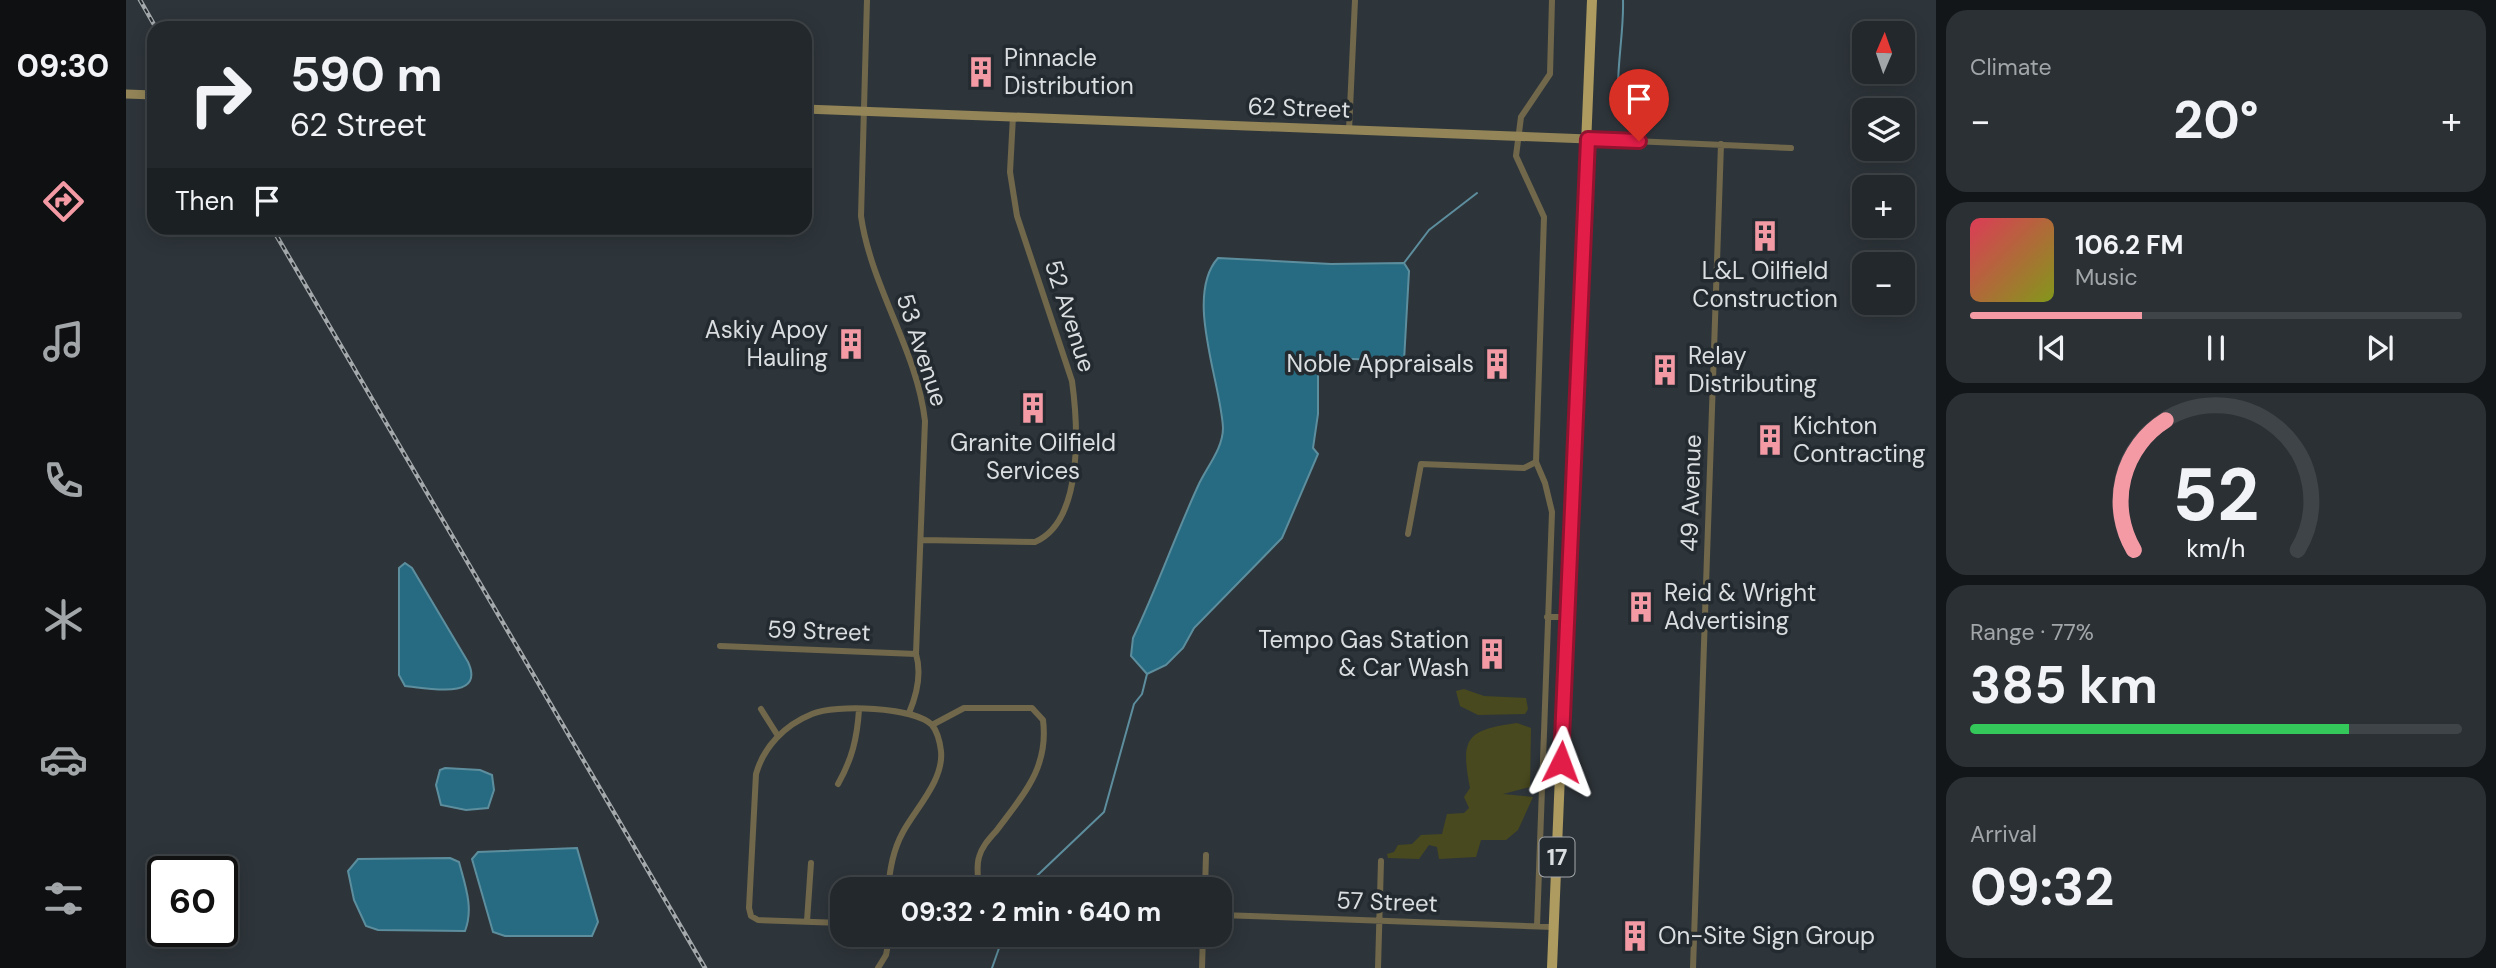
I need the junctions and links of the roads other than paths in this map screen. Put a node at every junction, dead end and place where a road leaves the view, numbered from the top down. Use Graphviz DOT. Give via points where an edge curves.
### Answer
graph roads {
  1 [pos="867,0"];
  2 [pos="1355,0"];
  3 [pos="1552,0"];
  4 [pos="1592,0"];
  5 [pos="126,94"];
  6 [pos="147,95"];
  7 [pos="812,109"];
  8 [pos="862,111"];
  9 [pos="1013,117"];
  10 [pos="1349,130"];
  11 [pos="1518,136"];
  12 [pos="1588,139"];
  13 [pos="1721,144"];
  14 [pos="1791,148"];
  15 [pos="1536,462"];
  16 [pos="1409,534"];
  17 [pos="922,540"];
  18 [pos="1547,617"];
  19 [pos="1569,617"];
  20 [pos="720,646"];
  21 [pos="916,654"];
  22 [pos="761,709"];
  23 [pos="859,710"];
  24 [pos="909,713"];
  25 [pos="932,725"];
  26 [pos="778,736"];
  27 [pos="838,784"];
  28 [pos="1206,855"];
  29 [pos="1381,861"];
  30 [pos="811,863"];
  31 [pos="889,877"];
  32 [pos="978,877"];
  33 [pos="1205,877"];
  34 [pos="1232,915"];
  35 [pos="807,921"];
  36 [pos="1379,921"];
  37 [pos="830,922"];
  38 [pos="1537,926"];
  39 [pos="1554,927"];
  40 [pos="888,947"];
  41 [pos="1203,947"];
  42 [pos="878,968"];
  43 [pos="1202,968"];
  44 [pos="1377,968"];
  45 [pos="1552,968"];
  46 [pos="1693,968"];
  1 -- 8 [label="street, 53 Avenue"];
  2 -- 10 [label="street"];
  3 -- 11 [label="street" via="1549,77 1523,111"];
  4 -- 12 [label="main road, 17"];
  5 -- 6 [label="main road"];
  7 -- 8 [label="main road, 62 Street"];
  8 -- 9 [label="main road, 62 Street"];
  8 -- 17 [label="street, 53 Avenue" via="863,227 922,402"];
  9 -- 10 [label="main road, 62 Street"];
  9 -- 17 [label="street, 52 Avenue" via="1010,172 1017,216 1069,366 1075,403 1072,492 1056,526 1035,542"];
  10 -- 11 [label="main road, 62 Street"];
  11 -- 12 [label="main road, 62 Street"];
  11 -- 15 [label="street" via="1516,156 1544,217"];
  12 -- 13 [label="street, 62 Street"];
  12 -- 19 [label="main road, 17"];
  13 -- 14 [label="street, 62 Street"];
  13 -- 46 [label="street, 49 Avenue"];
  15 -- 16 [label="street" via="1524,468 1421,464"];
  15 -- 18 [label="street" via="1552,512"];
  17 -- 21 [label="street, 53 Avenue"];
  18 -- 19 [label="street"];
  18 -- 38 [label="street"];
  19 -- 39 [label="main road, 17"];
  20 -- 21 [label="street, 59 Street"];
  21 -- 24 [label="street, 53 Avenue" via="918,684"];
  22 -- 26 [label="street"];
  23 -- 24 [label="street"];
  23 -- 26 [label="street" via="814,712"];
  23 -- 27 [label="street" via="852,758"];
  24 -- 25 [label="street"];
  25 -- 31 [label="street" via="941,754 939,769 902,833"];
  25 -- 32 [label="street" via="964,708 1032,708 1043,720 1045,747 1040,768 983,847"];
  26 -- 35 [label="street" via="765,750 755,774 749,908 758,920"];
  28 -- 33 [label="street"];
  29 -- 36 [label="street"];
  30 -- 35 [label="street"];
  34 -- 36 [label="street, 57 Street"];
  35 -- 37 [label="street"];
  36 -- 38 [label="street, 57 Street"];
  36 -- 44 [label="street"];
  38 -- 39 [label="street, 57 Street"];
  39 -- 45 [label="main road, 17"];
  40 -- 42 [label="street"];
  41 -- 43 [label="street"];
}
